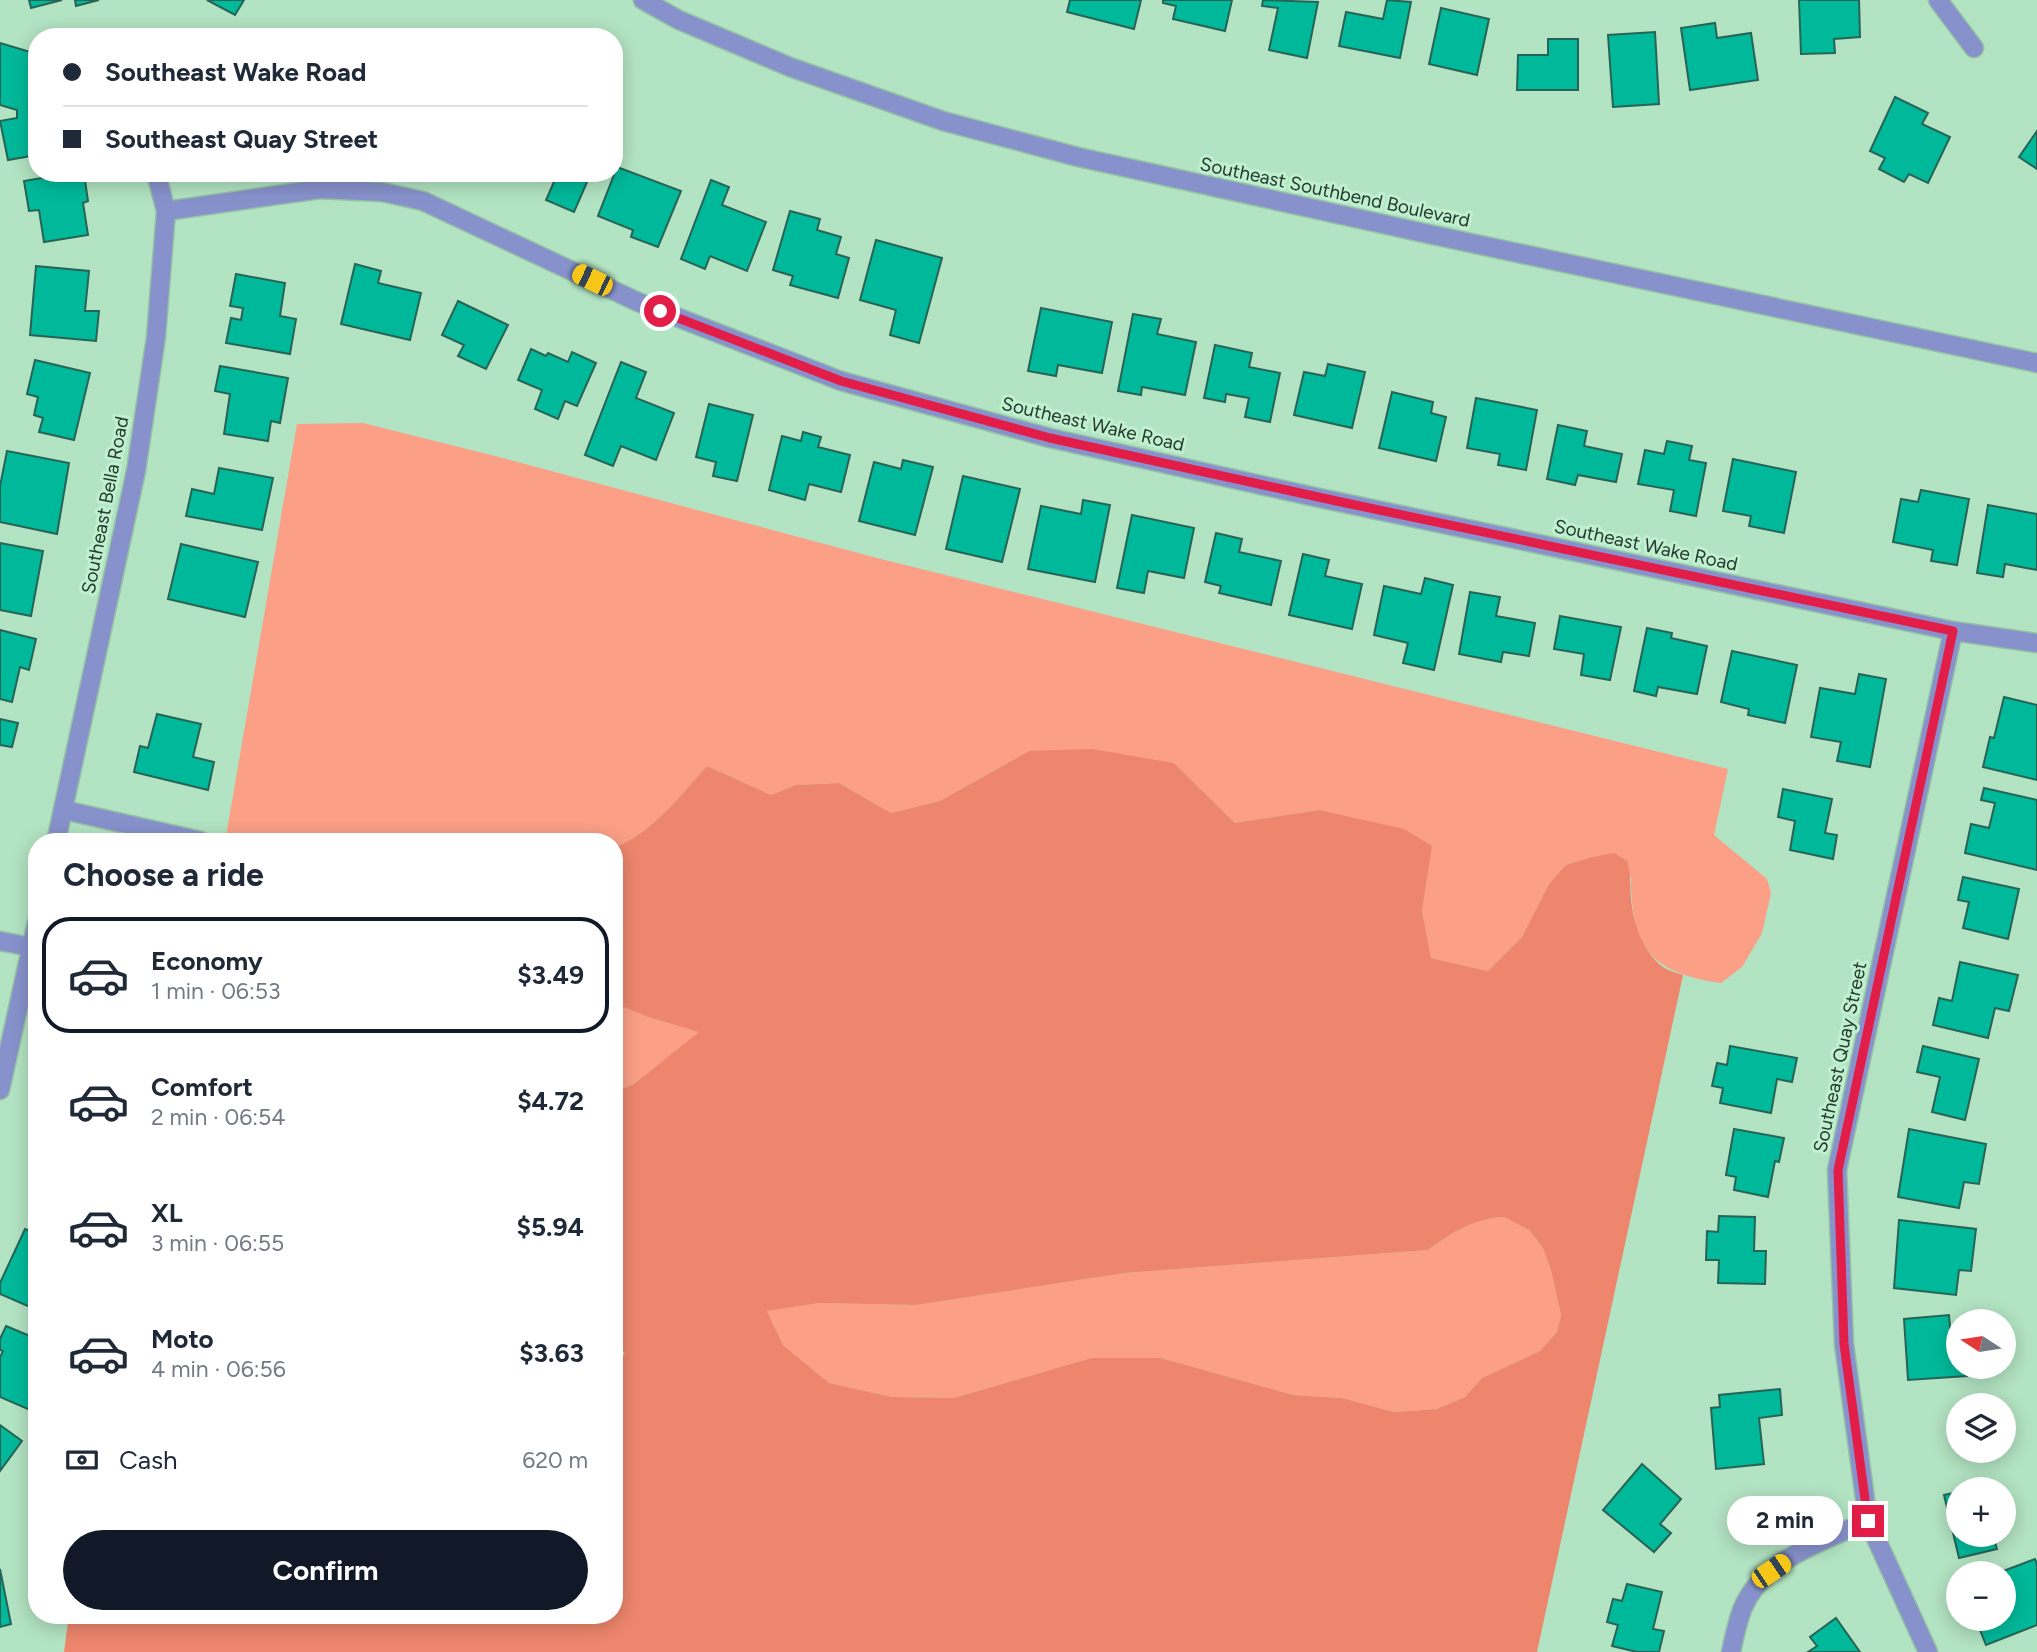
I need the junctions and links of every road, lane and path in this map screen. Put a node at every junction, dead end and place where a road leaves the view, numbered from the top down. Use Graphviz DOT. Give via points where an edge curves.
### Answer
graph roads {
  1 [pos="643,0"];
  2 [pos="1938,0"];
  3 [pos="1974,48"];
  4 [pos="158,182"];
  5 [pos="166,211"];
  6 [pos="2037,363"];
  7 [pos="1953,631"];
  8 [pos="2037,643"];
  9 [pos="64,810"];
  10 [pos="58,833"];
  11 [pos="166,833"];
  12 [pos="0,941"];
  13 [pos="28,946"];
  14 [pos="28,961"];
  15 [pos="0,1090"];
  16 [pos="1868,1521"];
  17 [pos="1731,1652"];
  18 [pos="1928,1652"];
  1 -- 6 [label="street, Southeast Southbend Boulevard" via="790,67 943,121 1079,157"];
  2 -- 3 [label="street"];
  4 -- 5 [label="street, Southeast Bella Road"];
  5 -- 7 [label="street, Southeast Wake Road" via="320,189 382,192 423,201 638,302 853,384 1050,438"];
  5 -- 9 [label="street, Southeast Bella Road" via="156,337 135,471"];
  7 -- 8 [label="street, Southeast Wake Road"];
  7 -- 16 [label="street, Southeast Quay Street" via="1838,1170 1844,1344"];
  9 -- 10 [label="street, Southeast Bella Road"];
  9 -- 11 [label="street"];
  12 -- 13 [label="street"];
  14 -- 15 [label="street"];
  16 -- 17 [label="street" via="1795,1554 1771,1571 1742,1609"];
  16 -- 18 [label="street, Southeast Quay Street"];
}
